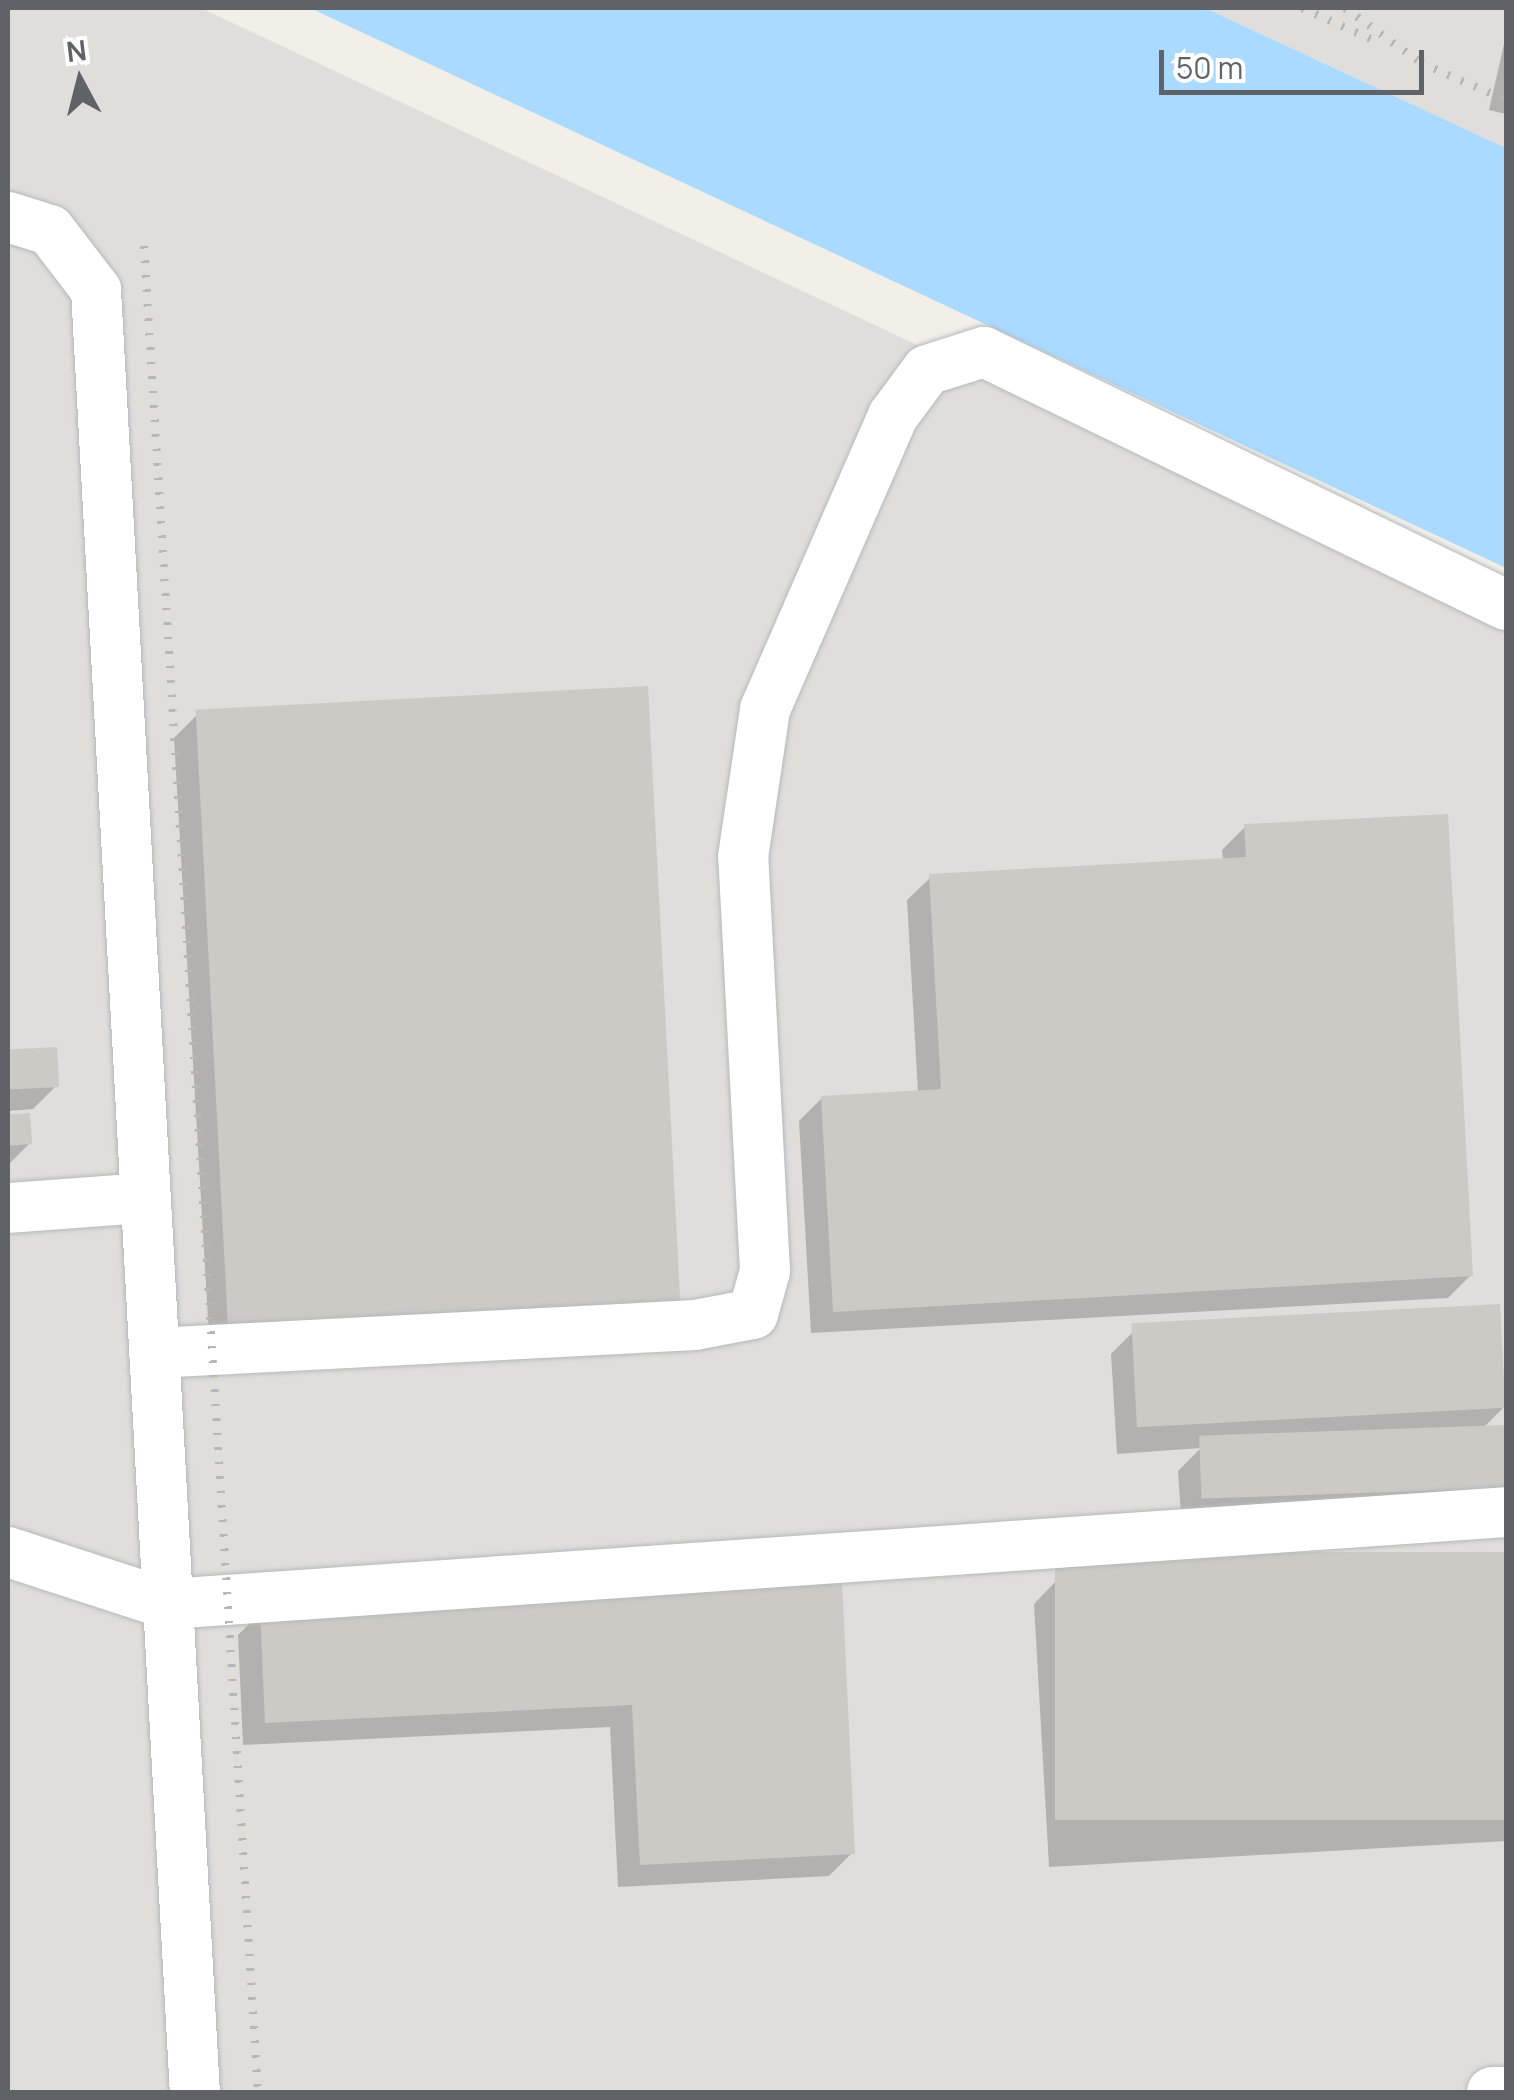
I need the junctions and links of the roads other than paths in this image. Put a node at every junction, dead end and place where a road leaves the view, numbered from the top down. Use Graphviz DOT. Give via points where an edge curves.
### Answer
graph roads {
  1 [pos="8,217"];
  2 [pos="1506,605"];
  3 [pos="146,1198"];
  4 [pos="8,1208"];
  5 [pos="154,1353"];
  6 [pos="1506,1512"];
  7 [pos="8,1552"];
  8 [pos="168,1604"];
  9 [pos="194,2092"];
  10 [pos="1492,2092"];
  11 [pos="1506,2092"];
  1 -- 3 [label="lane" via="50,230 96,290"];
  2 -- 5 [label="lane" via="984,352 928,370 894,416 766,709 743,857 765,1271 753,1314 695,1326"];
  3 -- 4 [label="lane"];
  3 -- 5 [label="lane"];
  5 -- 8 [label="lane"];
  6 -- 8 [label="lane"];
  7 -- 8 [label="lane"];
  8 -- 9 [label="lane"];
  10 -- 11 [label="lane"];
}
